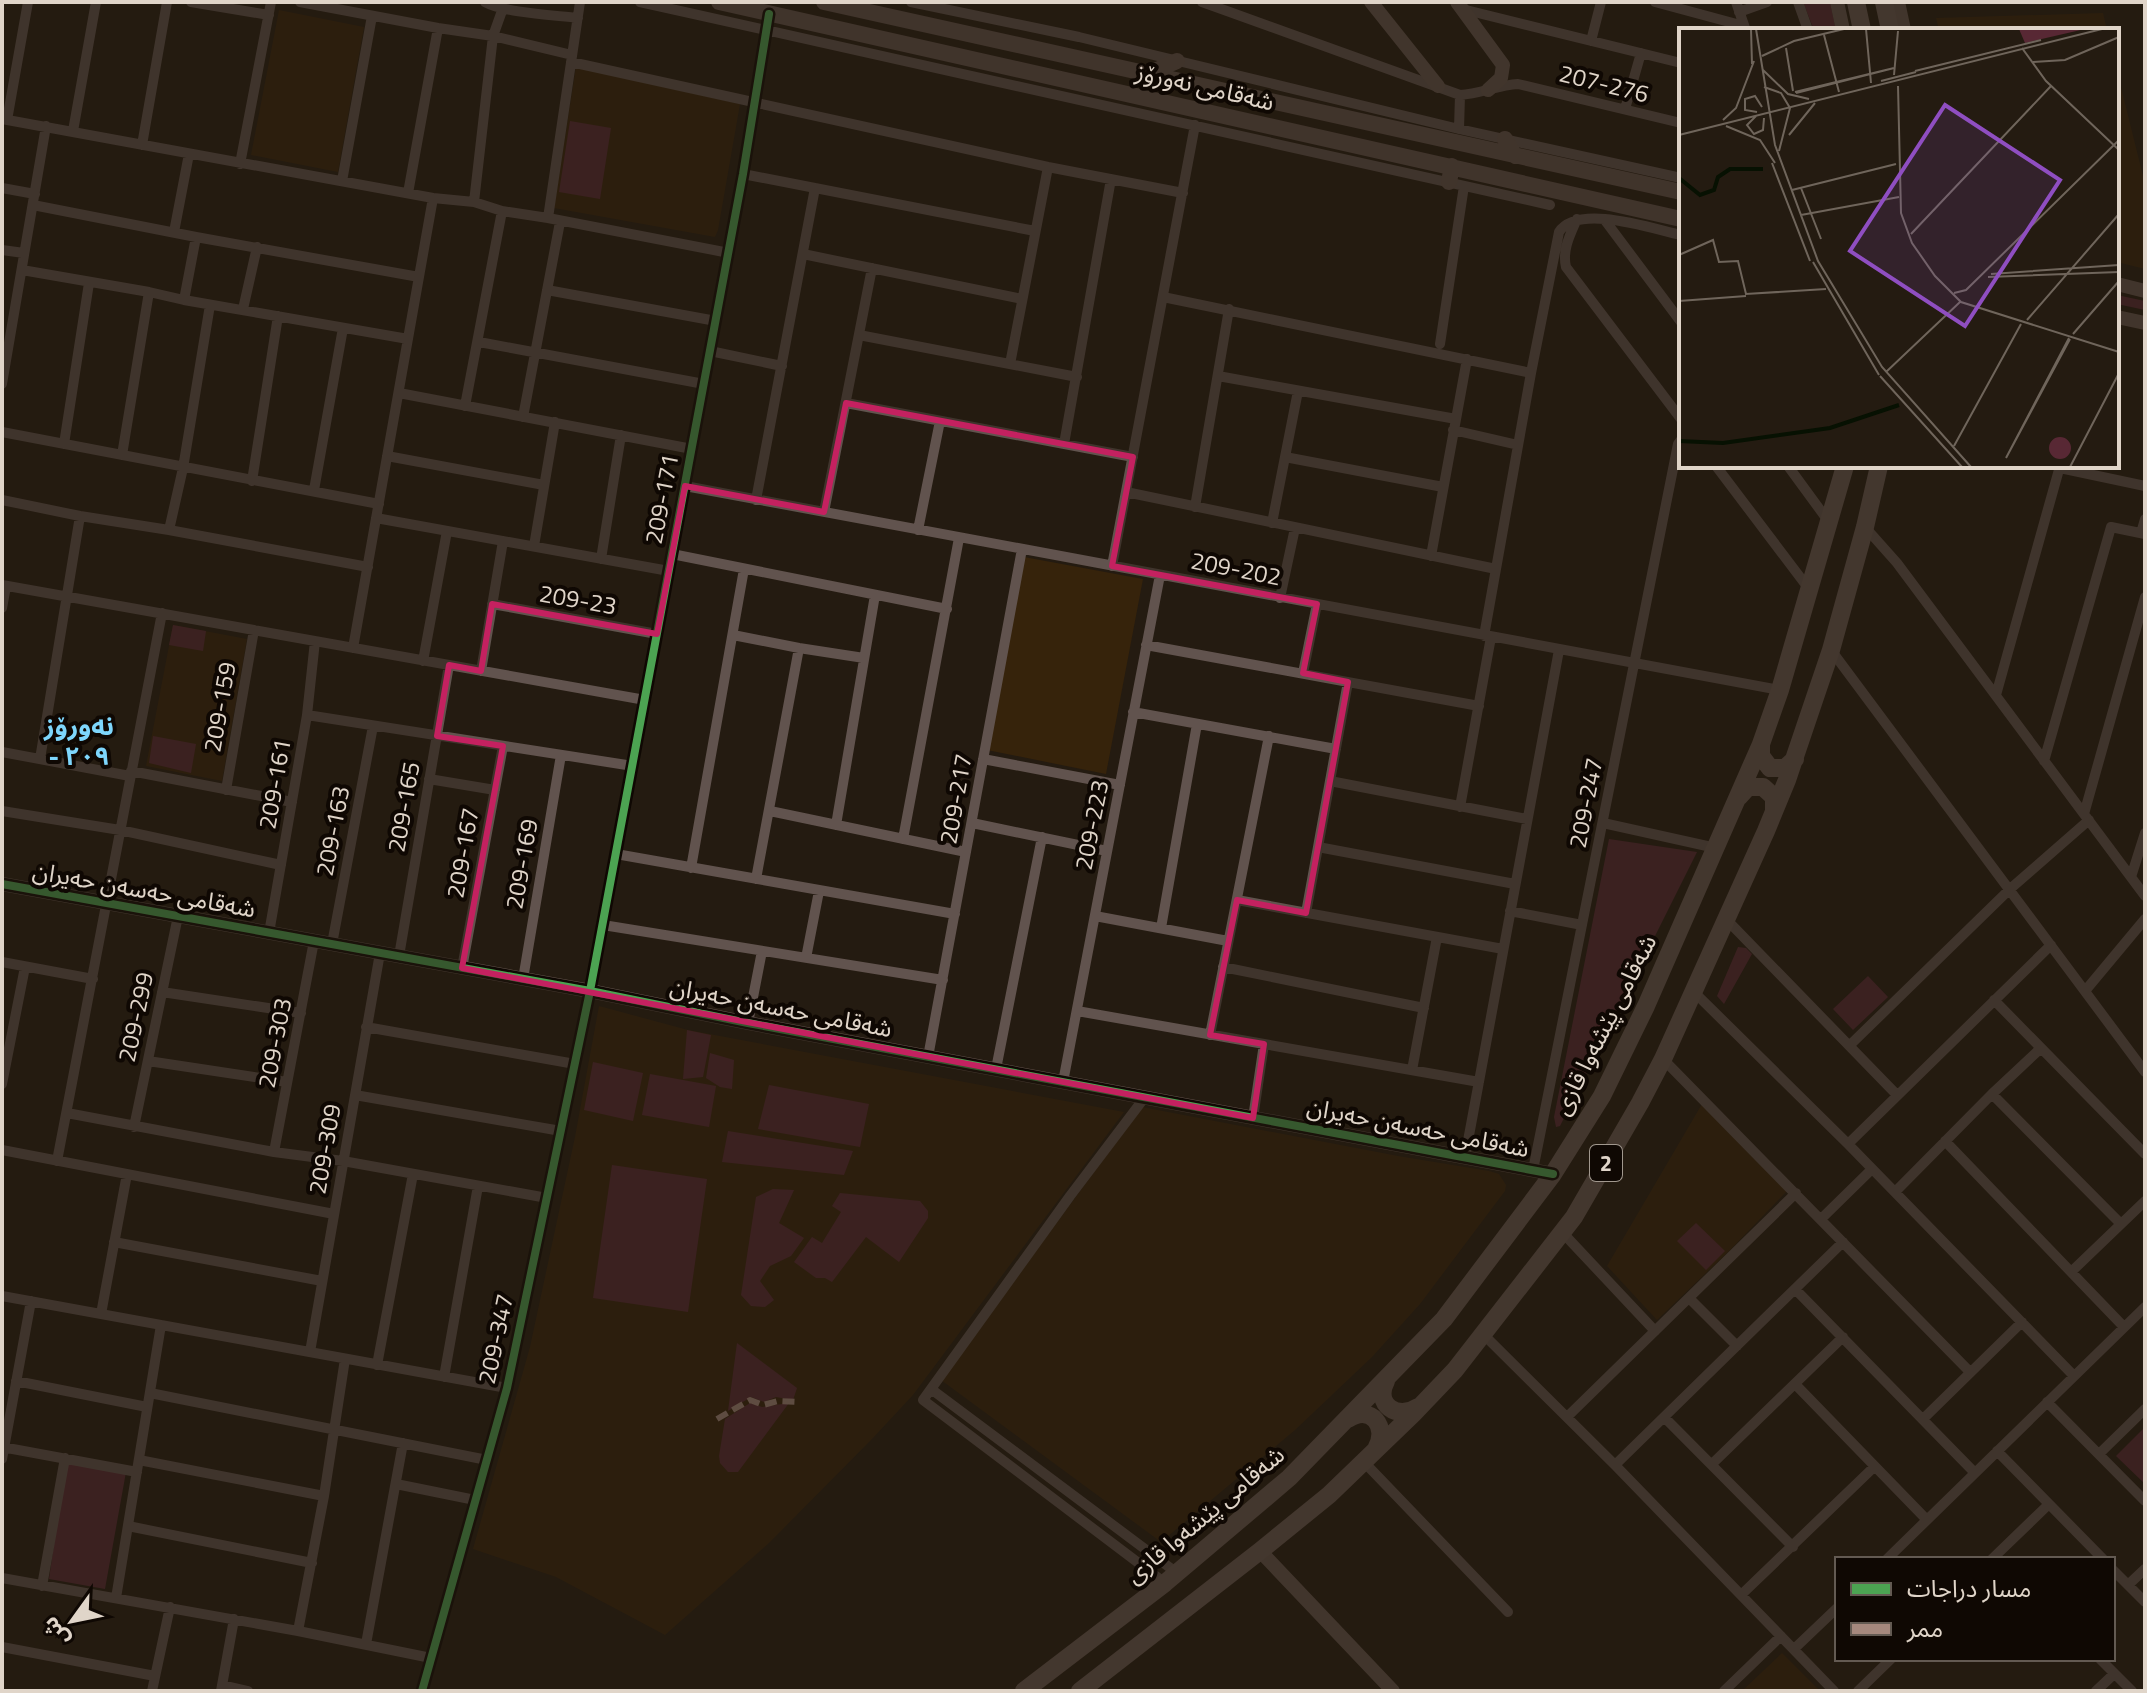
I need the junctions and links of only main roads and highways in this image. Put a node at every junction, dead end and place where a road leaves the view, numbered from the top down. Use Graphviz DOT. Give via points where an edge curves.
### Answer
graph roads {
  1 [pos="719,2"];
  2 [pos="824,2"];
  3 [pos="1856,2"];
  4 [pos="1884,2"];
  5 [pos="939,28"];
  6 [pos="1862,28"];
  7 [pos="1890,28"];
  8 [pos="957,33"];
  9 [pos="932,50"];
  10 [pos="954,55"];
  11 [pos="1177,61"];
  12 [pos="1148,74"];
  13 [pos="1505,139"];
  14 [pos="1515,156"];
  15 [pos="1679,192"];
  16 [pos="1679,219"];
  17 [pos="1844,468"];
  18 [pos="1879,468"];
  19 [pos="1761,744"];
  20 [pos="1796,758"];
  21 [pos="1737,799"];
  22 [pos="1773,813"];
  23 [pos="1386,1381"];
  24 [pos="1423,1404"];
  25 [pos="1347,1420"];
  26 [pos="1369,1456"];
  27 [pos="1024,1691"];
  28 [pos="1080,1691"];
  1 -- 9 [label="main road, شەقامی نەورۆز" via="768,22"];
  2 -- 5 [label="main road, شەقامی نەورۆز"];
  3 -- 6 [label="highway"];
  4 -- 7 [label="highway"];
  5 -- 8 [label="main road, شەقامی نەورۆز"];
  5 -- 9 [label="main road" via="943,39"];
  8 -- 10 [label="main road" via="949,43"];
  8 -- 12 [label="main road, شەقامی نەورۆز"];
  9 -- 10 [label="main road, شەقامی نەورۆز"];
  10 -- 16 [label="main road, شەقامی نەورۆز" via="1156,108 1613,214"];
  11 -- 12 [label="main road"];
  12 -- 14 [label="main road, شەقامی نەورۆز"];
  13 -- 14 [label="main road"];
  14 -- 15 [label="main road, شەقامی نەورۆز"];
  17 -- 19 [label="highway, شەقامی پێشەوا قازی / 2"];
  18 -- 20 [label="highway, 2" via="1831,650"];
  19 -- 20 [label="highway" via="1762,759 1770,768 1785,768"];
  19 -- 21 [label="highway, شەقامی پێشەوا قازی / 2"];
  20 -- 22 [label="highway, 2"];
  21 -- 22 [label="highway" via="1748,787 1763,787 1774,797"];
  21 -- 23 [label="highway, شەقامی پێشەوا قازی / 2" via="1602,1096 1553,1174 1444,1319"];
  22 -- 24 [label="highway, 2" via="1663,1059 1589,1192 1484,1335"];
  23 -- 24 [label="highway" via="1382,1394 1393,1410 1408,1413"];
  23 -- 25 [label="highway, شەقامی پێشەوا قازی / 2"];
  24 -- 26 [label="highway, 2"];
  25 -- 26 [label="highway" via="1360,1413 1377,1422 1381,1440"];
  25 -- 27 [label="highway, شەقامی پێشەوا قازی / 2" via="1289,1478 1171,1578"];
  26 -- 28 [label="highway, 2" via="1329,1495"];
}
